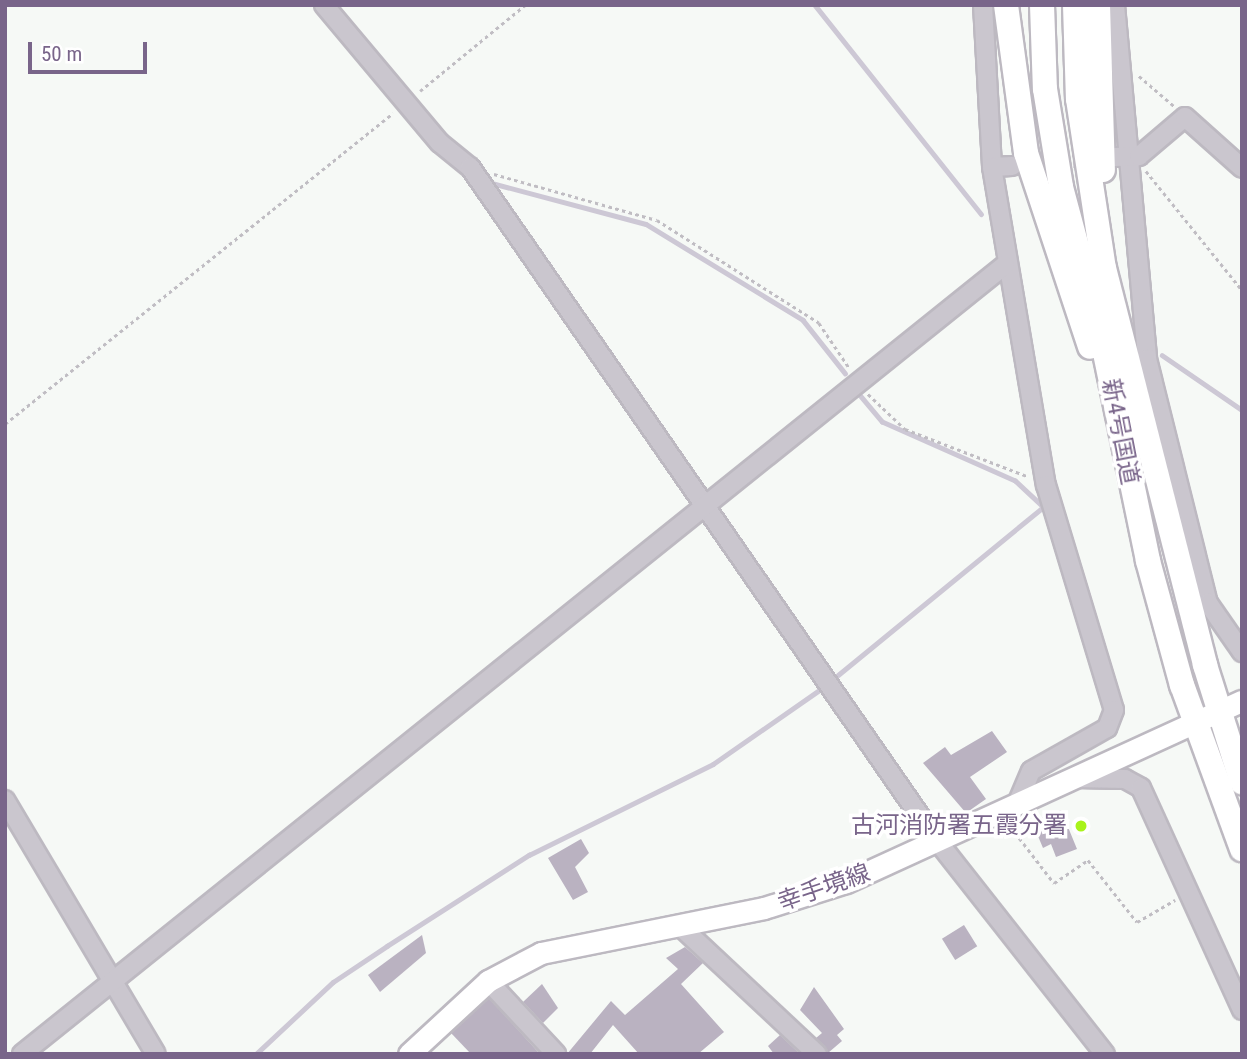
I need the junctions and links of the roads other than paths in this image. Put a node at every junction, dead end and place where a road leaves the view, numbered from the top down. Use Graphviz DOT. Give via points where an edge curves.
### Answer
graph roads {
  1 [pos="324,5"];
  2 [pos="983,5"];
  3 [pos="1006,5"];
  4 [pos="1042,5"];
  5 [pos="1075,5"];
  6 [pos="1098,5"];
  7 [pos="1115,5"];
  8 [pos="1119,157"];
  9 [pos="1012,166"];
  10 [pos="992,167"];
  11 [pos="1242,168"];
  12 [pos="1005,265"];
  13 [pos="1126,351"];
  14 [pos="1119,423"];
  15 [pos="703,506"];
  16 [pos="1242,652"];
  17 [pos="1242,701"];
  18 [pos="1218,710"];
  19 [pos="1195,720"];
  20 [pos="1068,778"];
  21 [pos="1242,782"];
  22 [pos="5,800"];
  23 [pos="1008,809"];
  24 [pos="938,842"];
  25 [pos="1242,849"];
  26 [pos="679,925"];
  27 [pos="113,981"];
  28 [pos="488,981"];
  29 [pos="1242,1010"];
  30 [pos="22,1054"];
  31 [pos="156,1054"];
  32 [pos="409,1054"];
  33 [pos="556,1054"];
  34 [pos="817,1054"];
  35 [pos="1105,1054"];
  1 -- 15 [label="street" via="405,104 470,167"];
  2 -- 10 [label="street"];
  3 -- 14 [label="highway" via="1026,153 1058,263"];
  4 -- 14 [label="highway, 新4号国道" via="1045,89 1061,187"];
  5 -- 13 [label="highway, 新4号国道" via="1093,208"];
  6 -- 13 [label="highway" via="1100,138"];
  7 -- 8 [label="street"];
  8 -- 11 [label="street" via="1139,156 1185,117"];
  8 -- 16 [label="street" via="1147,359 1208,603"];
  9 -- 10 [label="street"];
  10 -- 12 [label="street"];
  12 -- 15 [label="street"];
  12 -- 23 [label="street" via="1046,485 1114,710 1107,728 1031,771"];
  13 -- 18 [label="highway, 新4号国道"];
  14 -- 19 [label="highway, 新4号国道" via="1151,573"];
  15 -- 24 [label="street"];
  15 -- 27 [label="street"];
  17 -- 18 [label="main road, 幸手境線"];
  18 -- 19 [label="main road, 幸手境線"];
  18 -- 21 [label="highway, 新4号国道"];
  19 -- 20 [label="main road, 幸手境線"];
  19 -- 25 [label="highway, 新4号国道"];
  20 -- 23 [label="main road, 幸手境線"];
  20 -- 29 [label="street" via="1125,779 1140,788"];
  22 -- 27 [label="street"];
  23 -- 24 [label="main road, 幸手境線"];
  24 -- 26 [label="main road, 幸手境線" via="800,898"];
  24 -- 35 [label="street"];
  26 -- 28 [label="main road, 幸手境線" via="541,953"];
  26 -- 34 [label="street"];
  27 -- 30 [label="street"];
  27 -- 31 [label="street"];
  28 -- 32 [label="main road, 幸手境線"];
  28 -- 33 [label="street"];
}
